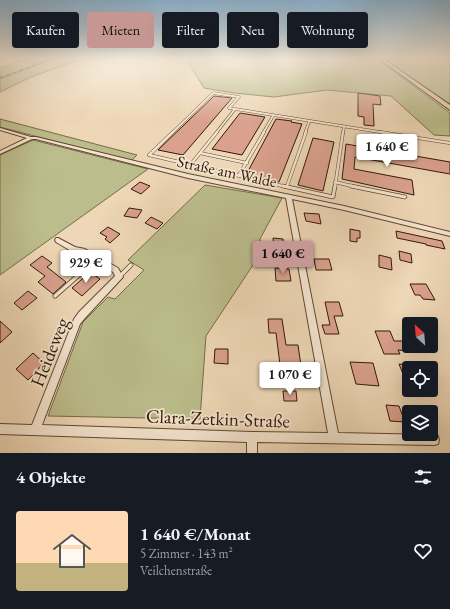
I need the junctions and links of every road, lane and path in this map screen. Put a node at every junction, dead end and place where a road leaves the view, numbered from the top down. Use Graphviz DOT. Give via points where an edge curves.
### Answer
graph roads {
  1 [pos="410,79"];
  2 [pos="450,108"];
  3 [pos="235,109"];
  4 [pos="273,116"];
  5 [pos="310,122"];
  6 [pos="344,127"];
  7 [pos="0,129"];
  8 [pos="31,138"];
  9 [pos="450,143"];
  10 [pos="0,153"];
  11 [pos="200,154"];
  12 [pos="246,163"];
  13 [pos="191,164"];
  14 [pos="239,175"];
  15 [pos="335,182"];
  16 [pos="287,186"];
  17 [pos="289,197"];
  18 [pos="405,197"];
  19 [pos="450,234"];
  20 [pos="58,240"];
  21 [pos="96,259"];
  22 [pos="131,265"];
  23 [pos="119,277"];
  24 [pos="55,296"];
  25 [pos="0,429"];
  26 [pos="35,430"];
  27 [pos="252,437"];
  28 [pos="334,439"];
  29 [pos="402,440"];
  30 [pos="252,453"];
  1 -- 2 [label="main road"];
  3 -- 4 [label="lane"];
  3 -- 11 [label="lane"];
  3 -- 13 [label="lane" via="229,108 239,97 213,93 150,155"];
  4 -- 5 [label="lane"];
  4 -- 12 [label="lane"];
  5 -- 6 [label="lane"];
  5 -- 16 [label="lane"];
  6 -- 9 [label="lane"];
  6 -- 15 [label="lane"];
  7 -- 8 [label="street, Straße am Walde"];
  8 -- 10 [label="street"];
  8 -- 17 [label="street, Straße am Walde" via="182,175"];
  11 -- 12 [label="lane"];
  11 -- 13 [label="lane"];
  12 -- 14 [label="lane"];
  13 -- 14 [label="lane"];
  14 -- 16 [label="lane"];
  15 -- 16 [label="lane" via="333,196"];
  15 -- 18 [label="lane"];
  17 -- 19 [label="street, Straße am Walde"];
  17 -- 28 [label="street"];
  20 -- 21 [label="street"];
  21 -- 23 [label="street" via="116,270"];
  21 -- 24 [label="lane"];
  22 -- 23 [label="lane"];
  23 -- 26 [label="street, Heideweg" via="77,322"];
  25 -- 26 [label="street, Clara-Zetkin-Straße"];
  26 -- 27 [label="street, Clara-Zetkin-Straße"];
  27 -- 28 [label="street, Clara-Zetkin-Straße"];
  27 -- 30 [label="street"];
  28 -- 29 [label="street, Clara-Zetkin-Straße"];
}
